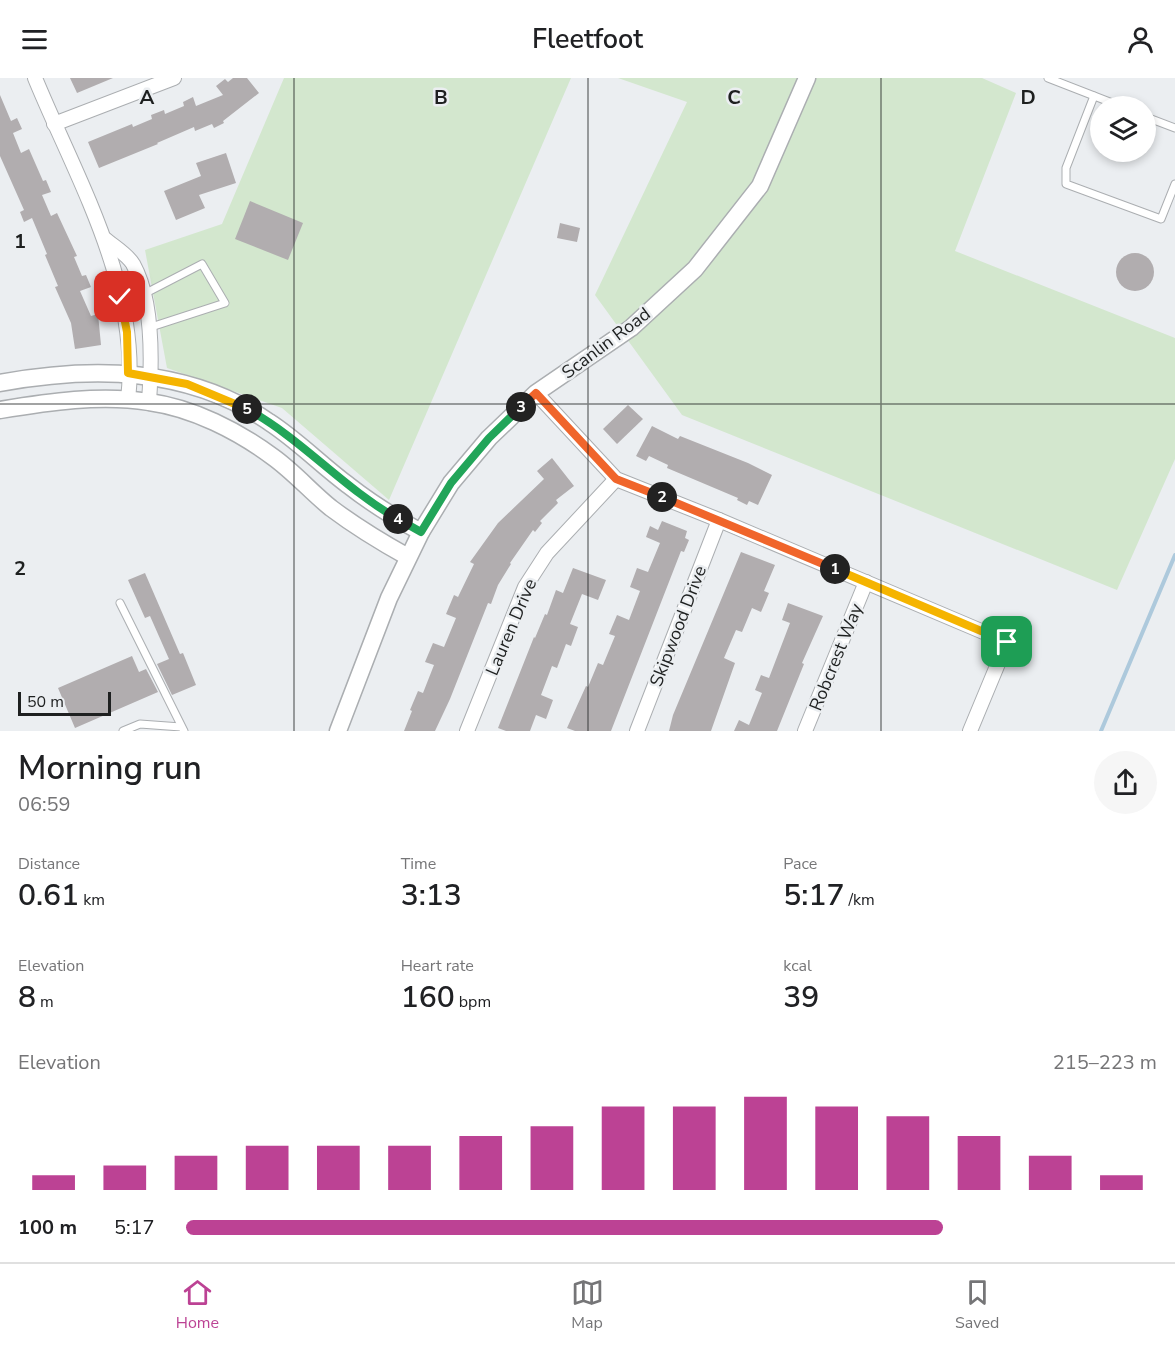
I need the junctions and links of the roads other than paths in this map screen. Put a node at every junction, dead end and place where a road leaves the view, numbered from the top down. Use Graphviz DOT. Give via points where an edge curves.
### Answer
graph roads {
  1 [pos="35,78"];
  2 [pos="174,78"];
  3 [pos="807,78"];
  4 [pos="1048,78"];
  5 [pos="1094,96"];
  6 [pos="1090,106"];
  7 [pos="1156,121"];
  8 [pos="54,124"];
  9 [pos="1175,128"];
  10 [pos="1175,184"];
  11 [pos="105,238"];
  12 [pos="144,294"];
  13 [pos="148,328"];
  14 [pos="128,373"];
  15 [pos="151,377"];
  16 [pos="0,383"];
  17 [pos="536,393"];
  18 [pos="128,400"];
  19 [pos="149,402"];
  20 [pos="0,410"];
  21 [pos="616,479"];
  22 [pos="719,520"];
  23 [pos="421,532"];
  24 [pos="408,557"];
  25 [pos="866,582"];
  26 [pos="120,603"];
  27 [pos="182,729"];
  28 [pos="123,731"];
  29 [pos="338,731"];
  30 [pos="467,731"];
  31 [pos="637,731"];
  32 [pos="805,731"];
  33 [pos="970,731"];
  1 -- 8 [label="street"];
  2 -- 8 [label="street"];
  3 -- 17 [label="street, Scanlin Road" via="760,186 695,269 631,328"];
  4 -- 5 [label="lane"];
  6 -- 10 [label="lane" via="1066,168 1066,184 1161,219"];
  7 -- 9 [label="lane"];
  8 -- 11 [label="street"];
  11 -- 12 [label="street" via="132,262"];
  11 -- 14 [label="street" via="127,332"];
  12 -- 13 [label="street"];
  12 -- 13 [label="lane" via="202,264 225,303"];
  13 -- 15 [label="street"];
  14 -- 15 [label="street"];
  14 -- 16 [label="street" via="62,375"];
  14 -- 18 [label="street"];
  15 -- 19 [label="street"];
  15 -- 23 [label="street" via="187,384 235,402 268,421 382,511"];
  17 -- 21 [label="street"];
  17 -- 23 [label="street, Scanlin Road" via="489,438 451,483"];
  18 -- 19 [label="street"];
  18 -- 20 [label="street"];
  19 -- 24 [label="street" via="180,409 250,441 362,530"];
  21 -- 22 [label="street"];
  21 -- 30 [label="street, Lauren Drive" via="547,553 525,587"];
  22 -- 25 [label="street"];
  22 -- 31 [label="street, Skipwood Drive"];
  23 -- 24 [label="street, Scanlin Road"];
  24 -- 29 [label="street, Scanlin Road"];
  25 -- 32 [label="street, Robcrest Way"];
  25 -- 33 [label="street" via="1007,642"];
  26 -- 27 [label="lane"];
  27 -- 28 [label="lane" via="140,724"];
}
